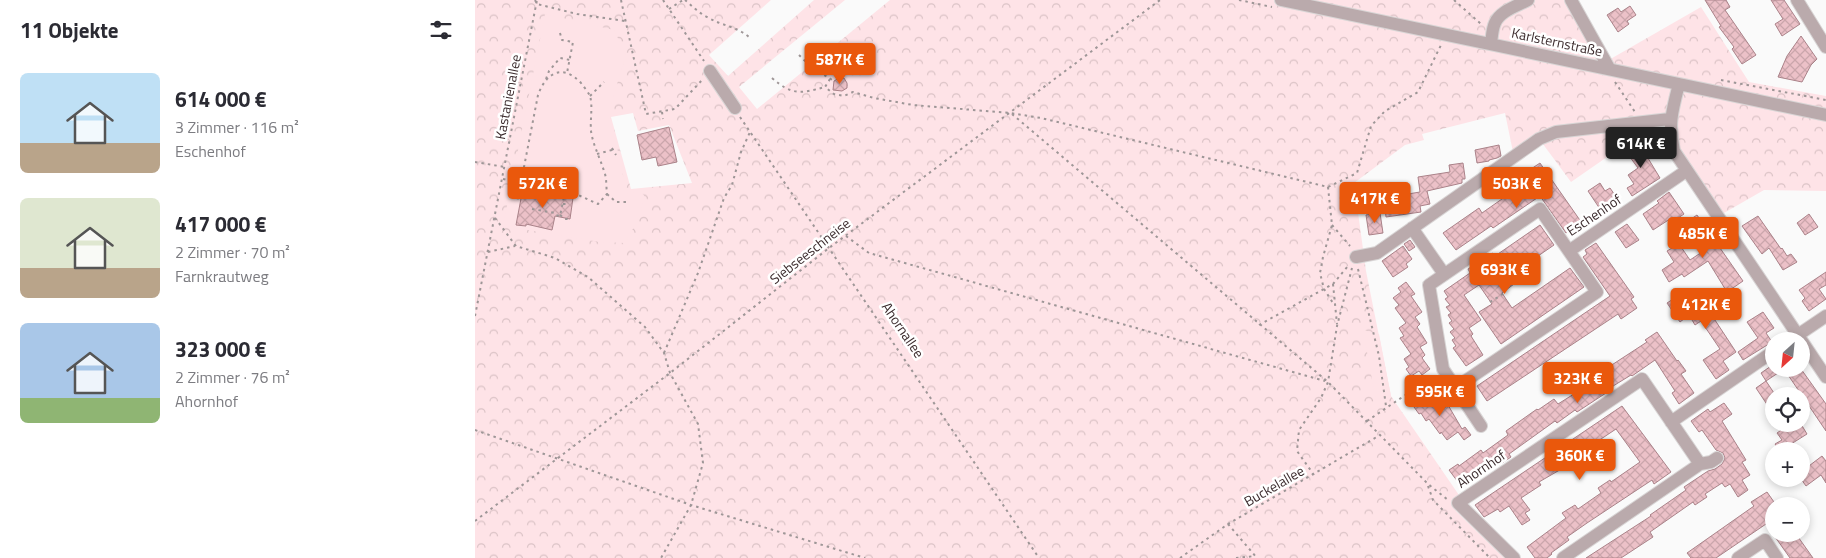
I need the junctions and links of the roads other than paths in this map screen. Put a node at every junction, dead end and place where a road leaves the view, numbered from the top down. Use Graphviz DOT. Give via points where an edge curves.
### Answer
graph roads {
  1 [pos="1281,0"];
  2 [pos="1528,0"];
  3 [pos="1571,0"];
  4 [pos="1797,0"];
  5 [pos="1492,39"];
  6 [pos="1826,47"];
  7 [pos="1609,68"];
  8 [pos="707,75"];
  9 [pos="1679,84"];
  10 [pos="738,114"];
  11 [pos="1826,115"];
  12 [pos="1671,118"];
  13 [pos="1685,170"];
  14 [pos="1412,228"];
  15 [pos="1569,251"];
  16 [pos="1356,257"];
  17 [pos="1444,274"];
  18 [pos="1826,316"];
  19 [pos="1789,332"];
  20 [pos="1802,332"];
  21 [pos="1765,357"];
  22 [pos="1810,358"];
  23 [pos="1826,377"];
  24 [pos="1455,388"];
  25 [pos="1671,422"];
  26 [pos="1481,426"];
  27 [pos="1717,458"];
  28 [pos="1700,464"];
  29 [pos="1514,558"];
  30 [pos="1563,558"];
  31 [pos="1737,558"];
  32 [pos="1777,558"];
  1 -- 5 [label="street, Karlsternstraße"];
  2 -- 5 [label="street" via="1500,16 1494,25"];
  3 -- 7 [label="street"];
  4 -- 6 [label="street"];
  5 -- 7 [label="street, Karlsternstraße"];
  7 -- 9 [label="street, Karlsternstraße"];
  8 -- 10 [label="street"];
  9 -- 11 [label="street, Karlsternstraße"];
  9 -- 12 [label="street"];
  12 -- 13 [label="street" via="1674,152"];
  12 -- 14 [label="street" via="1556,132 1539,139"];
  13 -- 15 [label="street, Eschenhof"];
  13 -- 19 [label="street"];
  14 -- 16 [label="street" via="1377,253"];
  14 -- 17 [label="street"];
  15 -- 17 [label="street, Eschenhof" via="1540,209"];
  15 -- 24 [label="street, Eschenhof" via="1597,292"];
  17 -- 24 [label="street, Eschenhof" via="1429,285 1443,369"];
  18 -- 20 [label="street"];
  21 -- 25 [label="street"];
  22 -- 23 [label="street"];
  24 -- 26 [label="street, Eschenhof"];
  25 -- 28 [label="street, Ahornhof"];
  25 -- 29 [label="street, Ahornhof" via="1642,379 1458,503"];
  27 -- 28 [label="street"];
  28 -- 30 [label="street"];
  31 -- 32 [label="street" via="1765,540"];
}
